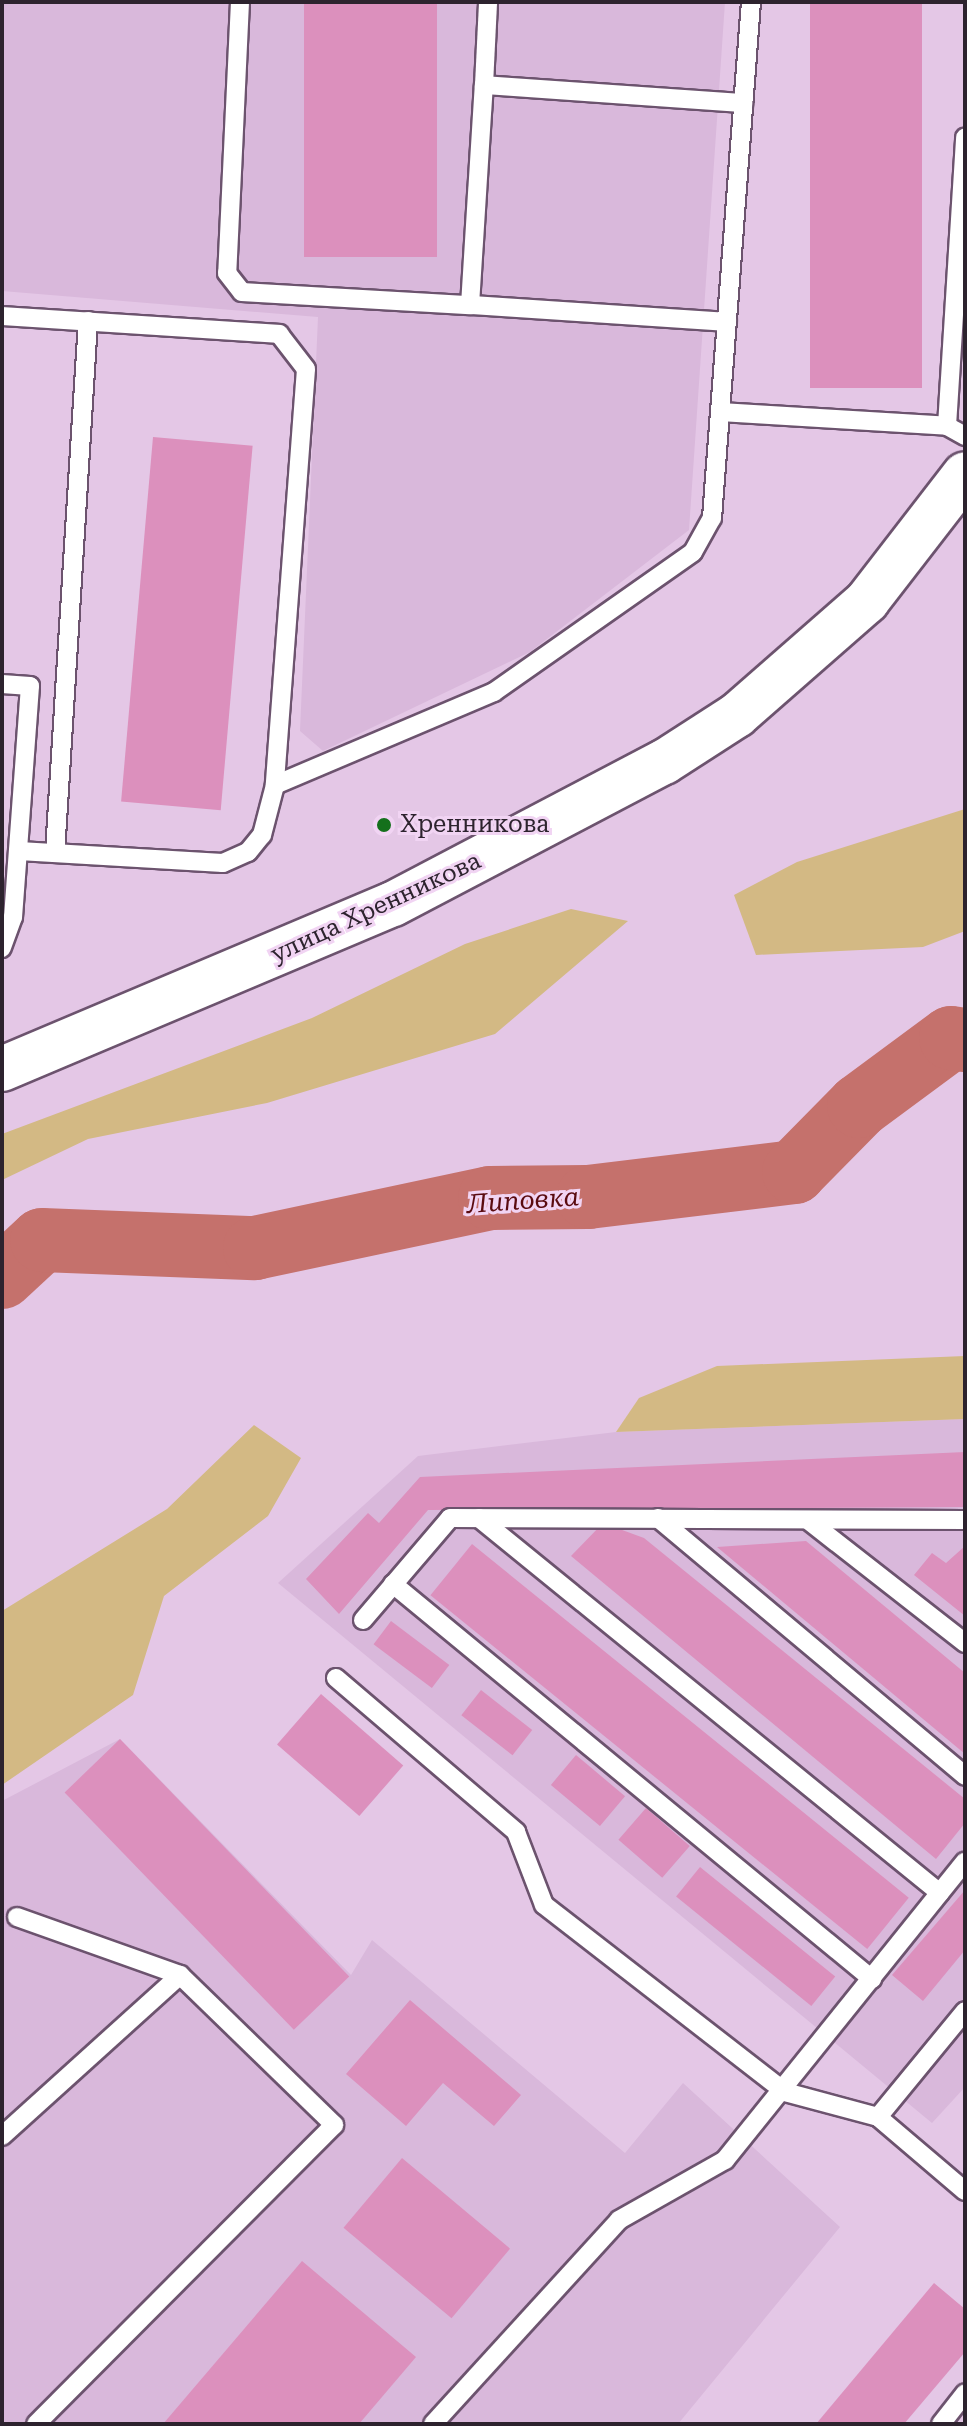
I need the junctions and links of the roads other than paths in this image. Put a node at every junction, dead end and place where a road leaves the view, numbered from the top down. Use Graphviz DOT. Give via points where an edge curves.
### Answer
graph roads {
  1 [pos="240,2"];
  2 [pos="488,2"];
  3 [pos="751,2"];
  4 [pos="484,85"];
  5 [pos="743,103"];
  6 [pos="965,138"];
  7 [pos="470,305"];
  8 [pos="2,316"];
  9 [pos="88,321"];
  10 [pos="727,322"];
  11 [pos="721,412"];
  12 [pos="947,426"];
  13 [pos="965,436"];
  14 [pos="965,474"];
  15 [pos="2,684"];
  16 [pos="275,785"];
  17 [pos="19,851"];
  18 [pos="55,853"];
  19 [pos="2,948"];
  20 [pos="2,1069"];
  21 [pos="479,1518"];
  22 [pos="658,1518"];
  23 [pos="965,1520"];
  24 [pos="809,1521"];
  25 [pos="393,1584"];
  26 [pos="363,1620"];
  27 [pos="965,1643"];
  28 [pos="336,1678"];
  29 [pos="965,1776"];
  30 [pos="965,1861"];
  31 [pos="940,1893"];
  32 [pos="17,1917"];
  33 [pos="180,1975"];
  34 [pos="872,1979"];
  35 [pos="965,2011"];
  36 [pos="785,2092"];
  37 [pos="878,2117"];
  38 [pos="2,2136"];
  39 [pos="965,2191"];
  40 [pos="965,2393"];
  41 [pos="36,2424"];
  42 [pos="433,2424"];
  43 [pos="941,2424"];
  1 -- 7 [label="lane" via="227,273 242,292"];
  2 -- 4 [label="lane"];
  3 -- 5 [label="lane"];
  4 -- 5 [label="lane"];
  4 -- 7 [label="lane"];
  5 -- 10 [label="lane"];
  6 -- 12 [label="lane"];
  7 -- 10 [label="lane"];
  8 -- 9 [label="lane"];
  9 -- 16 [label="lane" via="279,334 306,369"];
  9 -- 18 [label="lane"];
  10 -- 11 [label="lane"];
  11 -- 12 [label="lane"];
  11 -- 16 [label="lane" via="712,518 693,552 494,692"];
  12 -- 13 [label="lane"];
  14 -- 20 [label="street, улица Хренникова" via="867,601 737,715 664,762 393,904"];
  15 -- 17 [label="lane" via="30,686"];
  16 -- 18 [label="lane" via="262,835 248,852 223,863"];
  17 -- 18 [label="lane"];
  17 -- 19 [label="lane"];
  21 -- 22 [label="lane"];
  21 -- 25 [label="lane" via="450,1518"];
  21 -- 31 [label="lane"];
  22 -- 24 [label="lane"];
  22 -- 29 [label="lane"];
  23 -- 24 [label="lane"];
  24 -- 27 [label="lane"];
  25 -- 26 [label="lane"];
  25 -- 34 [label="lane"];
  28 -- 36 [label="lane" via="516,1832 544,1905"];
  30 -- 31 [label="lane"];
  31 -- 34 [label="lane"];
  32 -- 33 [label="lane"];
  33 -- 38 [label="lane"];
  33 -- 41 [label="lane" via="334,2125"];
  34 -- 36 [label="lane"];
  35 -- 37 [label="lane"];
  36 -- 37 [label="lane"];
  36 -- 42 [label="lane" via="725,2160 619,2220"];
  37 -- 39 [label="lane"];
  40 -- 43 [label="lane"];
}
